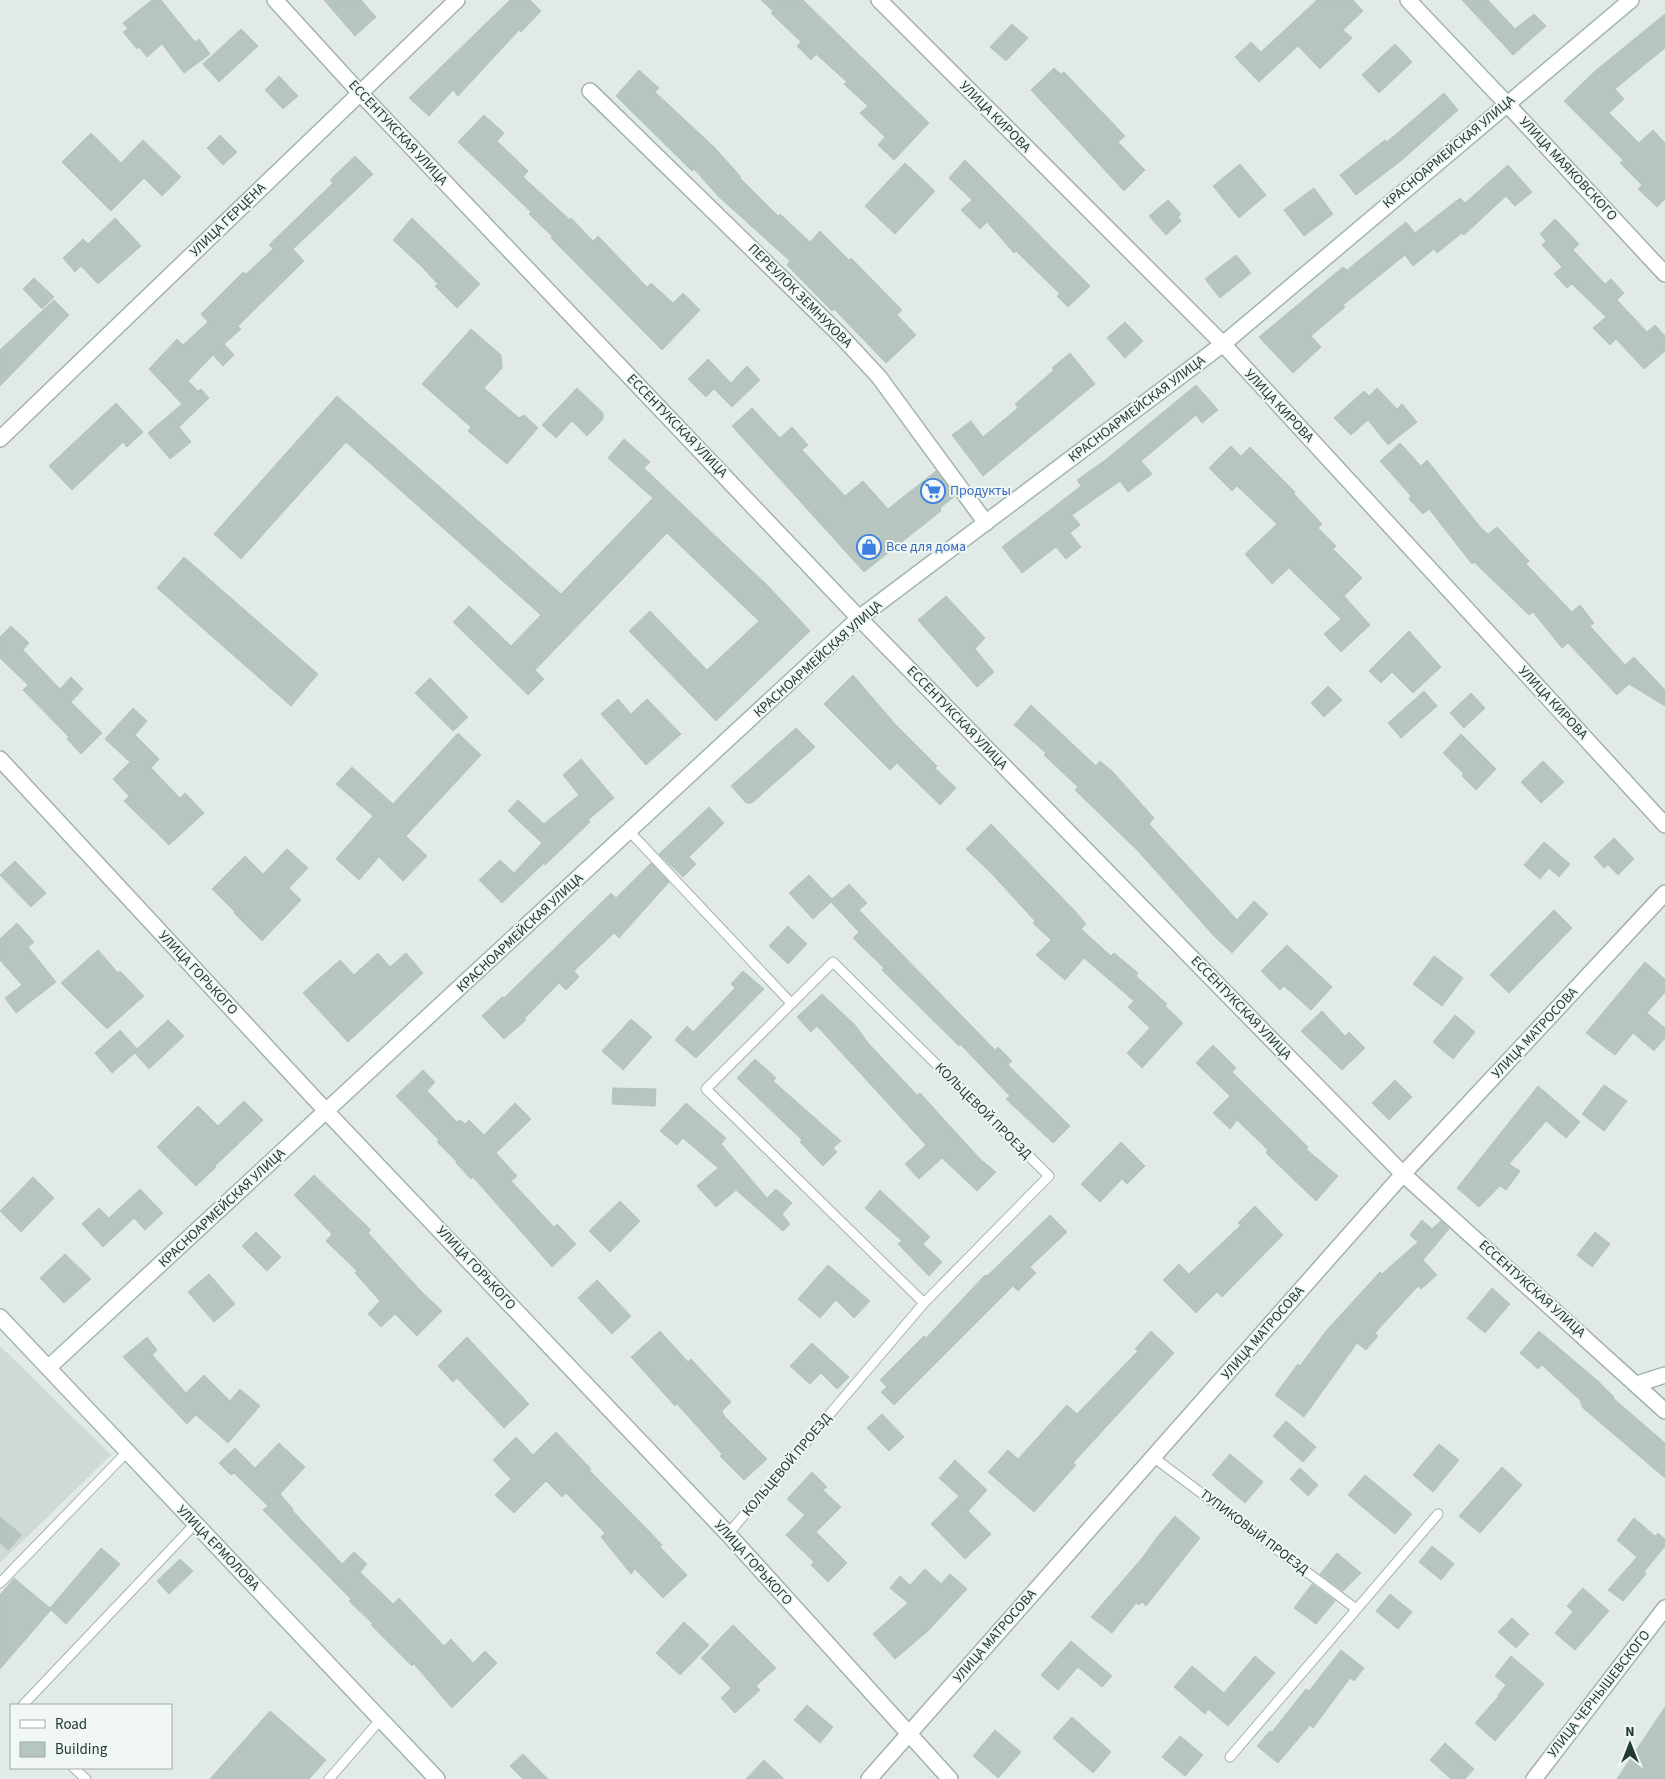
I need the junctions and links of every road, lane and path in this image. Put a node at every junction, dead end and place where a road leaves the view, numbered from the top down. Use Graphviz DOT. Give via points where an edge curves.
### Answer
graph roads {
  1 [pos="275,0"];
  2 [pos="457,0"];
  3 [pos="879,0"];
  4 [pos="1408,0"];
  5 [pos="1631,0"];
  6 [pos="590,91"];
  7 [pos="360,93"];
  8 [pos="1507,104"];
  9 [pos="1665,274"];
  10 [pos="1223,344"];
  11 [pos="0,439"];
  12 [pos="986,523"];
  13 [pos="859,618"];
  14 [pos="0,759"];
  15 [pos="1665,824"];
  16 [pos="629,831"];
  17 [pos="1665,893"];
  18 [pos="791,1002"];
  19 [pos="327,1112"];
  20 [pos="1403,1174"];
  21 [pos="924,1303"];
  22 [pos="0,1317"];
  23 [pos="48,1368"];
  24 [pos="1665,1375"];
  25 [pos="1637,1384"];
  26 [pos="1665,1411"];
  27 [pos="126,1452"];
  28 [pos="1153,1457"];
  29 [pos="1438,1514"];
  30 [pos="195,1524"];
  31 [pos="728,1534"];
  32 [pos="0,1583"];
  33 [pos="1355,1608"];
  34 [pos="1665,1608"];
  35 [pos="24,1704"];
  36 [pos="381,1719"];
  37 [pos="908,1735"];
  38 [pos="1230,1756"];
  39 [pos="75,1769"];
  40 [pos="86,1779"];
  41 [pos="329,1779"];
  42 [pos="437,1779"];
  43 [pos="869,1779"];
  44 [pos="950,1779"];
  45 [pos="1534,1779"];
  1 -- 7 [label="street, ЕССЕНТУКСКАЯ УЛИЦА"];
  2 -- 7 [label="street, УЛИЦА ГЕРЦЕНА"];
  3 -- 10 [label="street, УЛИЦА КИРОВА"];
  4 -- 8 [label="street, УЛИЦА МАЯКОВСКОГО"];
  5 -- 8 [label="street, КРАСНОАРМЕЙСКАЯ УЛИЦА"];
  6 -- 12 [label="street, ПЕРЕУЛОК ЗЕМНУХОВА" via="840,335 878,377"];
  7 -- 11 [label="street, УЛИЦА ГЕРЦЕНА"];
  7 -- 13 [label="street, ЕССЕНТУКСКАЯ УЛИЦА"];
  8 -- 9 [label="street, УЛИЦА МАЯКОВСКОГО"];
  8 -- 10 [label="street, КРАСНОАРМЕЙСКАЯ УЛИЦА"];
  10 -- 12 [label="street, КРАСНОАРМЕЙСКАЯ УЛИЦА"];
  10 -- 15 [label="street, УЛИЦА КИРОВА"];
  12 -- 13 [label="street, КРАСНОАРМЕЙСКАЯ УЛИЦА"];
  13 -- 16 [label="street, КРАСНОАРМЕЙСКАЯ УЛИЦА"];
  13 -- 20 [label="street, ЕССЕНТУКСКАЯ УЛИЦА"];
  14 -- 19 [label="street, УЛИЦА ГОРЬКОГО"];
  16 -- 18 [label="lane"];
  16 -- 19 [label="street, КРАСНОАРМЕЙСКАЯ УЛИЦА"];
  17 -- 20 [label="street, УЛИЦА МАТРОСОВА"];
  18 -- 21 [label="lane, КОЛЬЦЕВОЙ ПРОЕЗД" via="706,1089"];
  18 -- 21 [label="lane, КОЛЬЦЕВОЙ ПРОЕЗД" via="833,962 1049,1176"];
  19 -- 23 [label="street, КРАСНОАРМЕЙСКАЯ УЛИЦА"];
  19 -- 31 [label="street, УЛИЦА ГОРЬКОГО"];
  20 -- 25 [label="street, ЕССЕНТУКСКАЯ УЛИЦА"];
  20 -- 28 [label="street, УЛИЦА МАТРОСОВА"];
  21 -- 31 [label="lane, КОЛЬЦЕВОЙ ПРОЕЗД"];
  22 -- 23 [label="street, УЛИЦА ЕРМОЛОВА"];
  23 -- 27 [label="street, УЛИЦА ЕРМОЛОВА"];
  24 -- 25 [label="street"];
  25 -- 26 [label="street, ЕССЕНТУКСКАЯ УЛИЦА"];
  27 -- 30 [label="street, УЛИЦА ЕРМОЛОВА"];
  27 -- 32 [label="lane"];
  28 -- 33 [label="lane, ТУПИКОВЫЙ ПРОЕЗД"];
  28 -- 37 [label="street, УЛИЦА МАТРОСОВА"];
  29 -- 33 [label="lane"];
  30 -- 35 [label="lane"];
  30 -- 36 [label="street, УЛИЦА ЕРМОЛОВА"];
  31 -- 37 [label="street, УЛИЦА ГОРЬКОГО"];
  33 -- 38 [label="lane"];
  34 -- 45 [label="street, УЛИЦА ЧЕРНЫШЕВСКОГО"];
  36 -- 41 [label="lane"];
  36 -- 42 [label="street, УЛИЦА ЕРМОЛОВА"];
  37 -- 43 [label="street, УЛИЦА МАТРОСОВА"];
  37 -- 44 [label="street, УЛИЦА ГОРЬКОГО"];
  39 -- 40 [label="lane"];
}
